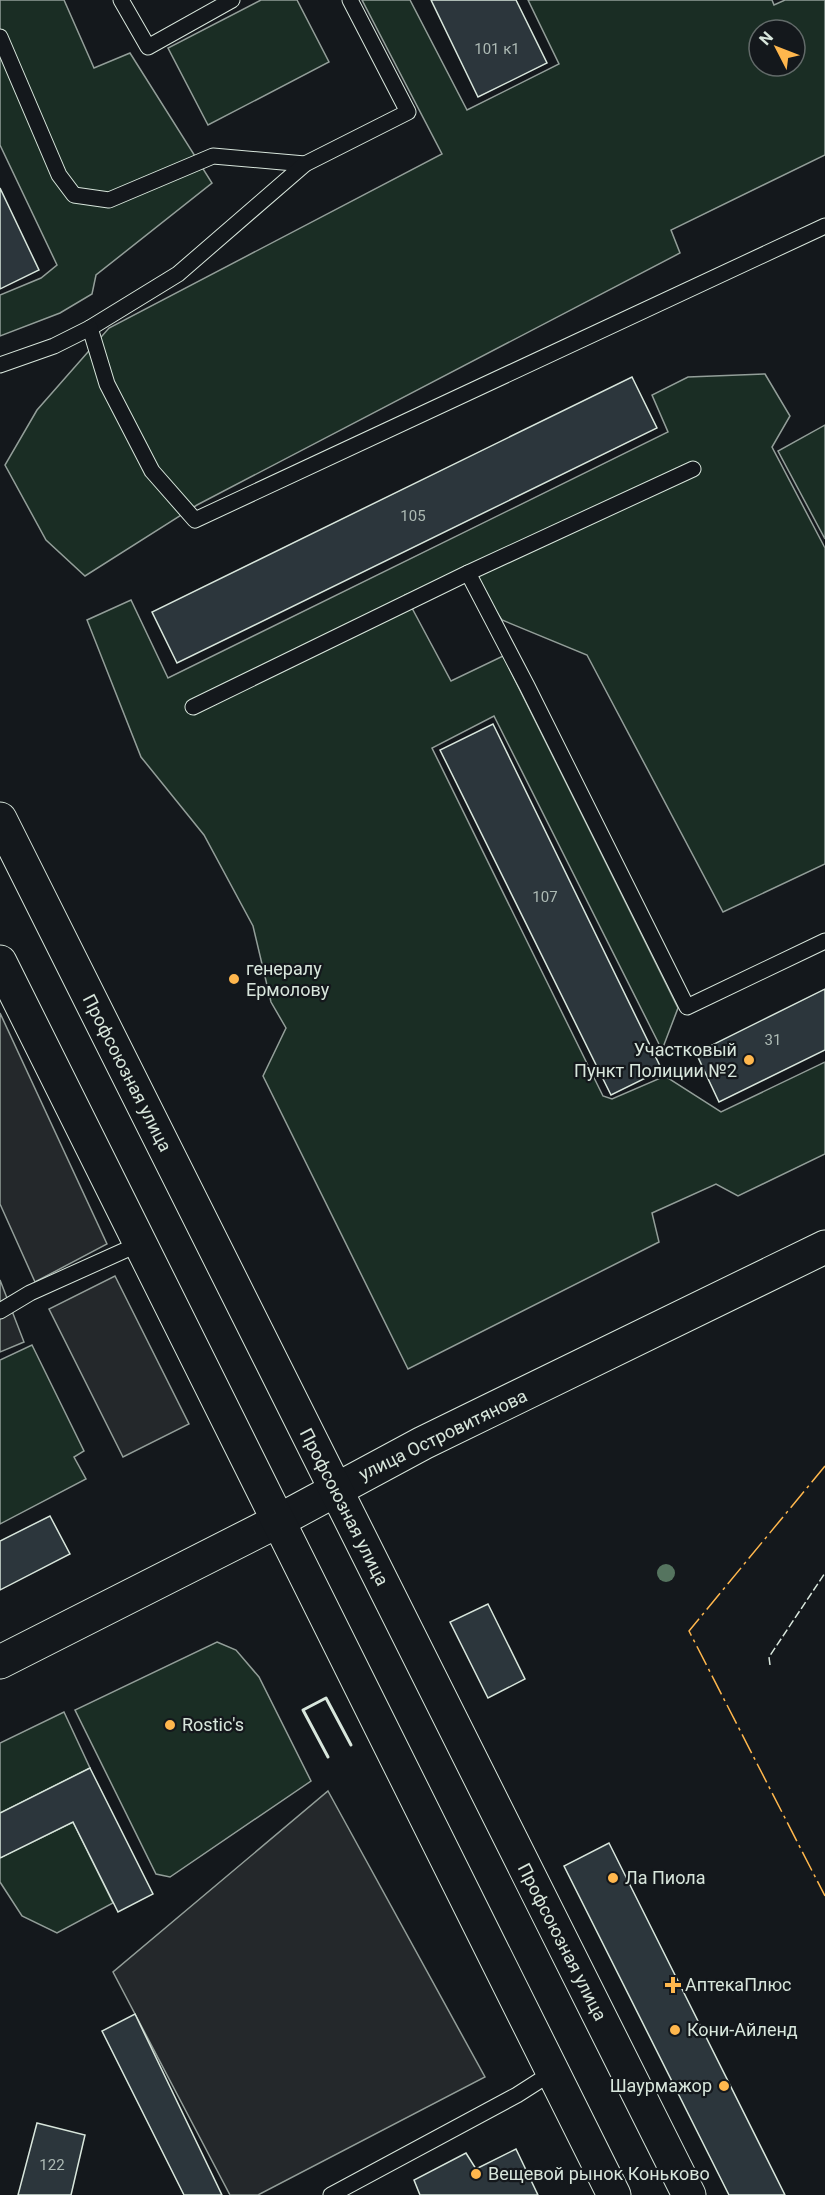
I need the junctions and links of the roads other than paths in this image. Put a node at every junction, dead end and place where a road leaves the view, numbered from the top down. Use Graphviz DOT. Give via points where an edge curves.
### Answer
graph roads {
  1 [pos="121,0"];
  2 [pos="232,0"];
  3 [pos="350,0"];
  4 [pos="0,37"];
  5 [pos="305,164"];
  6 [pos="825,226"];
  7 [pos="90,328"];
  8 [pos="0,365"];
  9 [pos="693,469"];
  10 [pos="468,573"];
  11 [pos="194,707"];
  12 [pos="0,819"];
  13 [pos="825,940"];
  14 [pos="0,962"];
  15 [pos="141,1243"];
  16 [pos="825,1247"];
  17 [pos="0,1311"];
  18 [pos="335,1489"];
  19 [pos="280,1520"];
  20 [pos="0,1662"];
  21 [pos="553,2072"];
  22 [pos="331,2195"];
  23 [pos="614,2195"];
  24 [pos="689,2195"];
  1 -- 2 [label="lane" via="148,47"];
  3 -- 5 [label="lane" via="408,112"];
  4 -- 5 [label="lane" via="59,174 74,195 110,200 213,156"];
  5 -- 7 [label="lane" via="178,274"];
  6 -- 7 [label="lane" via="195,520 152,471 107,384"];
  7 -- 8 [label="lane"];
  9 -- 10 [label="lane"];
  10 -- 11 [label="lane"];
  10 -- 13 [label="lane" via="687,1007"];
  12 -- 18 [label="main road, Профсоюзная улица"];
  14 -- 15 [label="main road"];
  15 -- 17 [label="lane" via="30,1293"];
  15 -- 19 [label="main road"];
  16 -- 18 [label="main road, улица Островитянова"];
  18 -- 19 [label="main road, улица Островитянова"];
  18 -- 24 [label="main road, Профсоюзная улица"];
  19 -- 20 [label="main road, улица Островитянова"];
  19 -- 21 [label="main road"];
  21 -- 22 [label="lane"];
  21 -- 23 [label="main road"];
}
